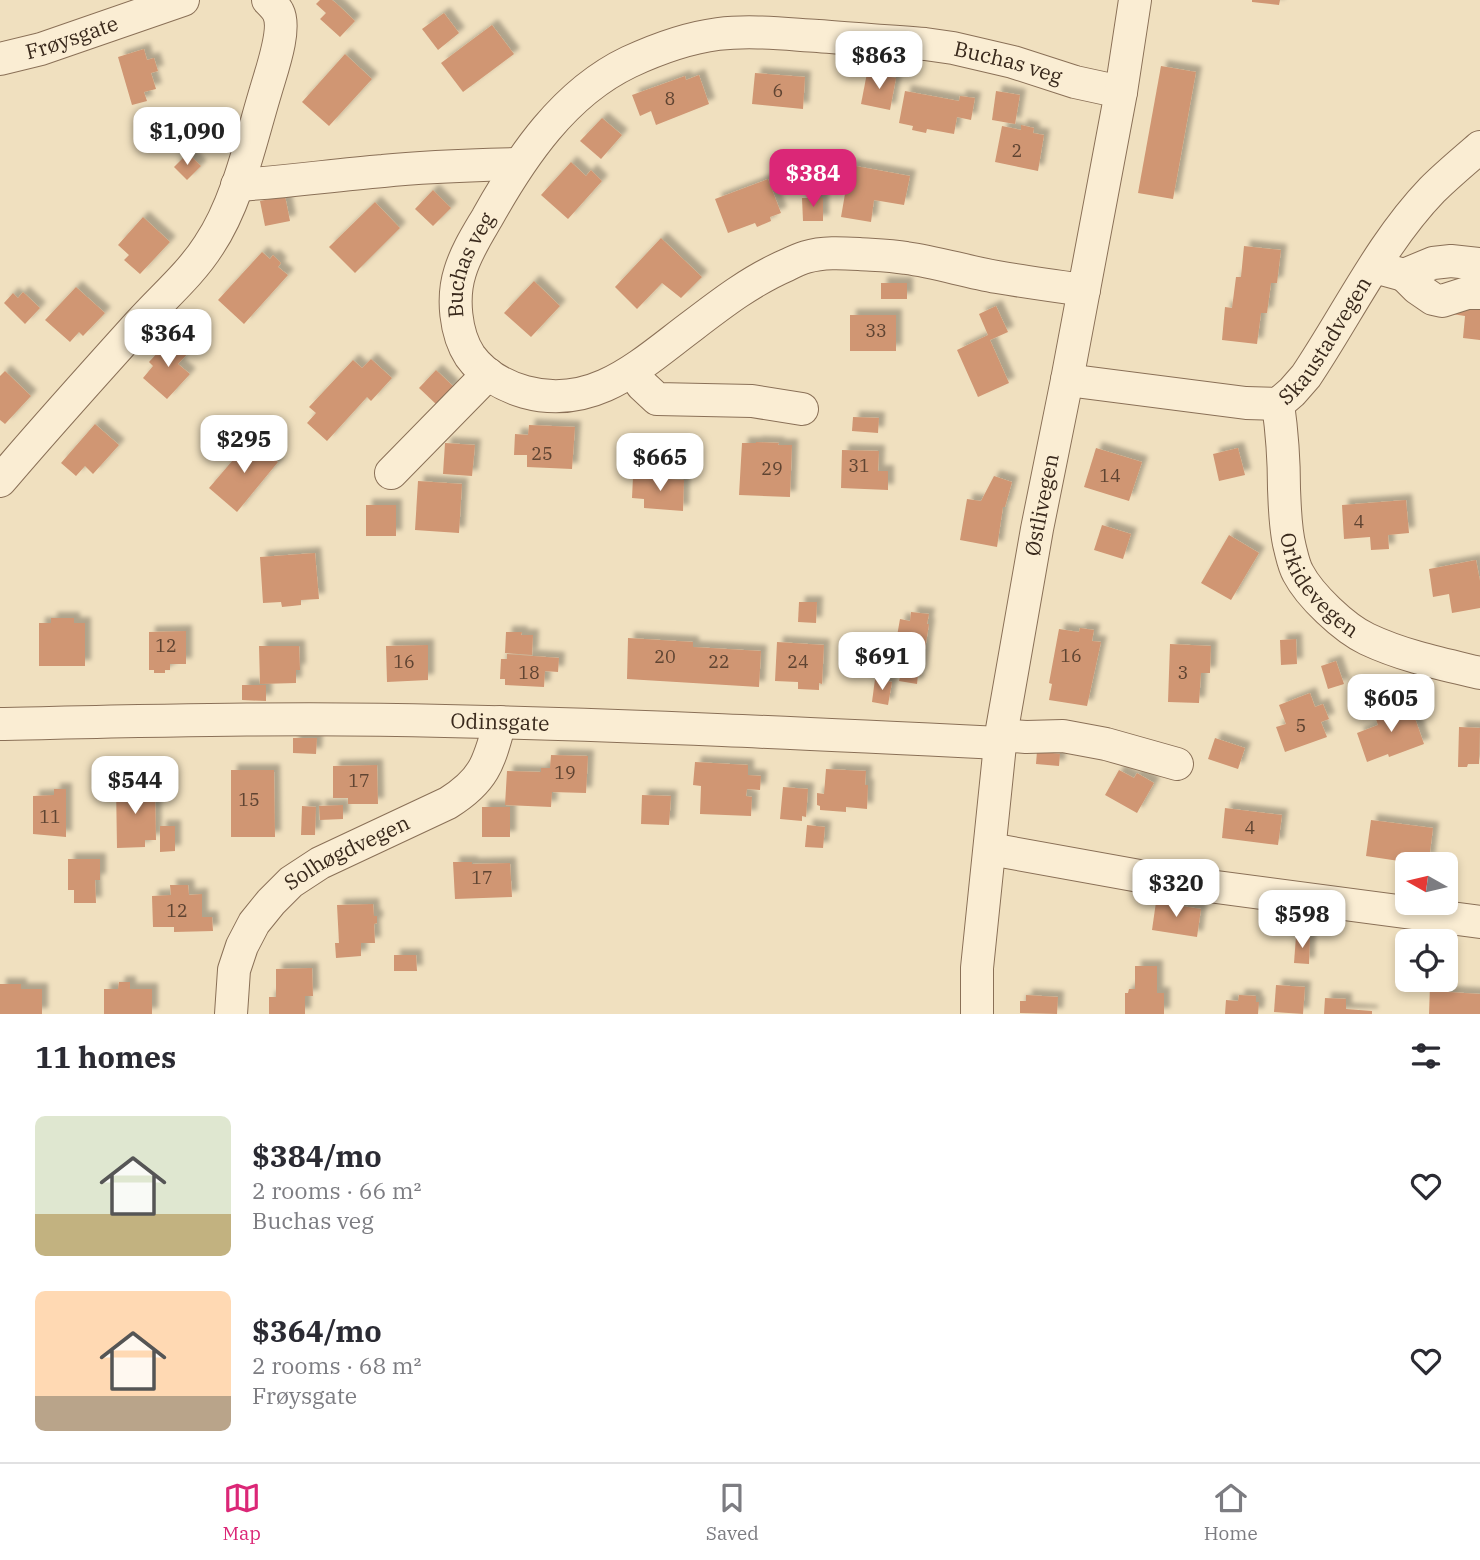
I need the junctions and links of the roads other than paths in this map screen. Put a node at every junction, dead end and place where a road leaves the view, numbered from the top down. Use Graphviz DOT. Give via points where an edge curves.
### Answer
graph roads {
  1 [pos="183,0"];
  2 [pos="268,0"];
  3 [pos="1136,0"];
  4 [pos="107,13"];
  5 [pos="0,59"];
  6 [pos="1121,92"];
  7 [pos="1480,147"];
  8 [pos="518,164"];
  9 [pos="237,185"];
  10 [pos="1480,264"];
  11 [pos="1390,271"];
  12 [pos="1084,290"];
  13 [pos="1480,293"];
  14 [pos="632,372"];
  15 [pos="488,374"];
  16 [pos="1067,380"];
  17 [pos="1278,404"];
  18 [pos="802,409"];
  19 [pos="391,473"];
  20 [pos="0,481"];
  21 [pos="1480,673"];
  22 [pos="499,722"];
  23 [pos="0,724"];
  24 [pos="1000,739"];
  25 [pos="1177,764"];
  26 [pos="990,849"];
  27 [pos="1480,922"];
  28 [pos="231,1014"];
  29 [pos="977,1014"];
  1 -- 4 [label="street, Frøysgate"];
  2 -- 9 [label="street" via="279,13 279,39"];
  3 -- 6 [label="street, Østlivegen"];
  4 -- 5 [label="street, Frøysgate" via="41,49"];
  6 -- 8 [label="street, Buchas veg" via="925,44 718,34 684,41 609,72 563,111"];
  6 -- 12 [label="street, Østlivegen"];
  7 -- 11 [label="street, Skaustadvegen" via="1431,191 1406,222"];
  8 -- 9 [label="street"];
  8 -- 15 [label="street, Buchas veg" via="469,250 456,290 460,334 470,356"];
  9 -- 20 [label="street" via="215,236 188,274"];
  10 -- 11 [label="street" via="1451,261"];
  11 -- 13 [label="street" via="1433,299"];
  11 -- 17 [label="street, Skaustadvegen"];
  12 -- 14 [label="street, Buchas veg" via="906,258 839,253 805,257 732,296"];
  12 -- 16 [label="street, Østlivegen"];
  14 -- 15 [label="street, Buchas veg" via="605,387 554,397 527,393"];
  14 -- 18 [label="street" via="657,399 752,401"];
  15 -- 19 [label="street"];
  16 -- 17 [label="street, Skaustadvegen"];
  16 -- 24 [label="street, Østlivegen"];
  17 -- 21 [label="street, Orkidevegen" via="1289,547 1297,572 1312,594 1365,638"];
  22 -- 23 [label="street, Odinsgate"];
  22 -- 24 [label="street, Odinsgate"];
  22 -- 28 [label="street, Solhøgdvegen" via="484,772 467,792 320,863 271,902 242,946 234,970"];
  24 -- 25 [label="street, Odinsgate" via="1063,736"];
  24 -- 26 [label="street, Østlivegen"];
  26 -- 27 [label="street" via="1156,879"];
  26 -- 29 [label="street, Østlivegen" via="977,968"];
}
